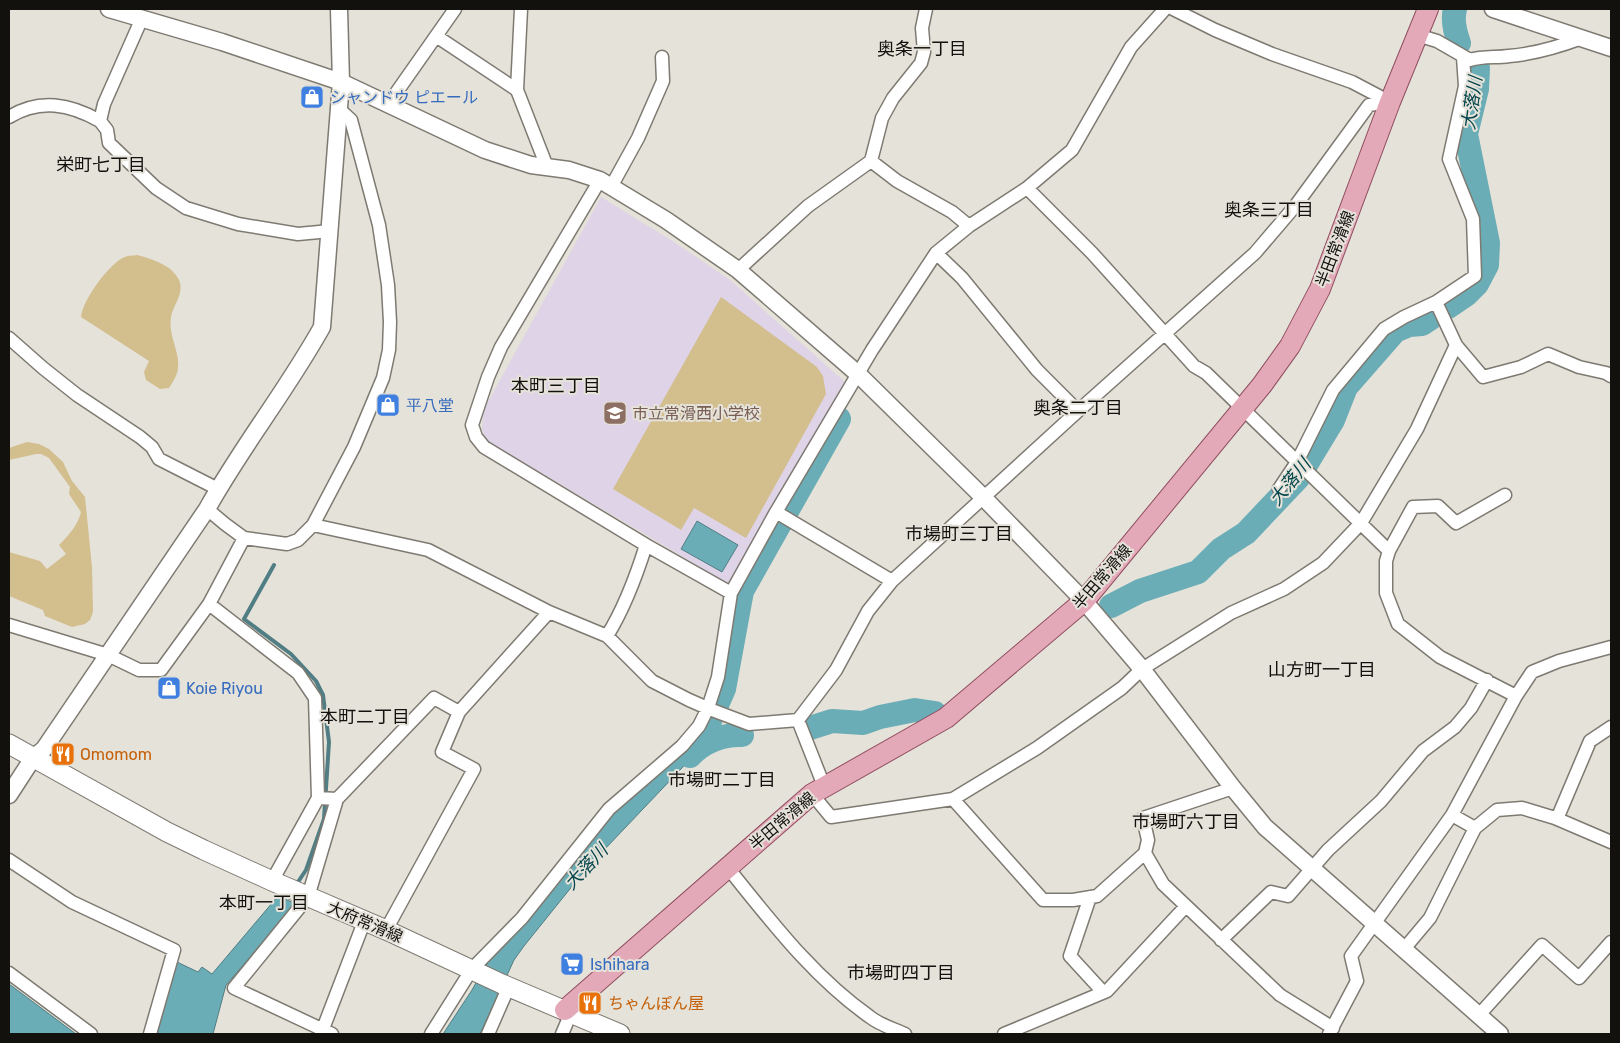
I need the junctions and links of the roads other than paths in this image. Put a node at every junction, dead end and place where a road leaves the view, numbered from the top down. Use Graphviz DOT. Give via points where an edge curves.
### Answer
graph roads {
  1 [pos="109,9"];
  2 [pos="339,9"];
  3 [pos="455,9"];
  4 [pos="521,9"];
  5 [pos="926,9"];
  6 [pos="1165,9"];
  7 [pos="1173,9"];
  8 [pos="1428,9"];
  9 [pos="1493,9"];
  10 [pos="142,18"];
  11 [pos="1417,35"];
  12 [pos="436,36"];
  13 [pos="1582,38"];
  14 [pos="1611,48"];
  15 [pos="662,57"];
  16 [pos="1463,57"];
  17 [pos="341,82"];
  18 [pos="517,90"];
  19 [pos="1390,102"];
  20 [pos="389,103"];
  21 [pos="338,109"];
  22 [pos="9,117"];
  23 [pos="100,121"];
  24 [pos="871,161"];
  25 [pos="547,167"];
  26 [pos="606,184"];
  27 [pos="1027,188"];
  28 [pos="969,226"];
  29 [pos="330,231"];
  30 [pos="936,253"];
  31 [pos="738,270"];
  32 [pos="1436,302"];
  33 [pos="1166,333"];
  34 [pos="9,338"];
  35 [pos="1456,345"];
  36 [pos="858,374"];
  37 [pos="1611,376"];
  38 [pos="1242,408"];
  39 [pos="1078,410"];
  40 [pos="1302,468"];
  41 [pos="218,489"];
  42 [pos="1279,489"];
  43 [pos="1505,495"];
  44 [pos="984,498"];
  45 [pos="207,509"];
  46 [pos="776,512"];
  47 [pos="1361,523"];
  48 [pos="314,525"];
  49 [pos="244,538"];
  50 [pos="646,545"];
  51 [pos="1388,551"];
  52 [pos="892,582"];
  53 [pos="731,593"];
  54 [pos="1084,601"];
  55 [pos="209,604"];
  56 [pos="548,612"];
  57 [pos="9,625"];
  58 [pos="607,636"];
  59 [pos="1611,647"];
  60 [pos="108,655"];
  61 [pos="1142,668"];
  62 [pos="1487,680"];
  63 [pos="1516,696"];
  64 [pos="714,710"];
  65 [pos="459,712"];
  66 [pos="798,720"];
  67 [pos="1611,727"];
  68 [pos="9,744"];
  69 [pos="33,758"];
  70 [pos="1233,788"];
  71 [pos="818,790"];
  72 [pos="9,795"];
  73 [pos="318,798"];
  74 [pos="336,799"];
  75 [pos="953,799"];
  76 [pos="1452,815"];
  77 [pos="1557,819"];
  78 [pos="1475,828"];
  79 [pos="1611,842"];
  80 [pos="1145,853"];
  81 [pos="9,860"];
  82 [pos="728,868"];
  83 [pos="1312,868"];
  84 [pos="292,890"];
  85 [pos="1090,897"];
  86 [pos="1186,906"];
  87 [pos="364,922"];
  88 [pos="1374,924"];
  89 [pos="386,930"];
  90 [pos="1221,940"];
  91 [pos="1611,942"];
  92 [pos="1404,949"];
  93 [pos="475,971"];
  94 [pos="9,973"];
  95 [pos="506,985"];
  96 [pos="1103,992"];
  97 [pos="568,1012"];
  98 [pos="1478,1015"];
  99 [pos="1331,1031"];
  100 [pos="325,1033"];
  101 [pos="91,1034"];
  102 [pos="150,1034"];
  103 [pos="431,1034"];
  104 [pos="488,1034"];
  105 [pos="562,1034"];
  106 [pos="620,1034"];
  107 [pos="905,1034"];
  108 [pos="1004,1034"];
  109 [pos="1500,1034"];
  1 -- 10 [label="street"];
  2 -- 17 [label="street"];
  3 -- 12 [label="street"];
  4 -- 18 [label="street"];
  5 -- 24 [label="street" via="921,63 893,98 882,118"];
  6 -- 27 [label="street" via="1130,47 1072,150"];
  7 -- 19 [label="street" via="1272,54 1352,82"];
  8 -- 11 [label="main road, 半田常滑線"];
  9 -- 13 [label="street"];
  10 -- 17 [label="street"];
  10 -- 23 [label="street" via="104,104"];
  11 -- 16 [label="street" via="1437,41"];
  11 -- 19 [label="main road, 半田常滑線"];
  12 -- 18 [label="street"];
  12 -- 20 [label="street"];
  13 -- 14 [label="street"];
  13 -- 16 [label="street" via="1553,49 1508,57 1470,60"];
  15 -- 26 [label="street" via="663,82 638,138"];
  16 -- 32 [label="street" via="1466,86 1450,159 1473,219 1475,276"];
  17 -- 20 [label="street"];
  17 -- 21 [label="street"];
  18 -- 25 [label="street"];
  19 -- 33 [label="street" via="1369,105 1296,205 1255,254"];
  19 -- 38 [label="main road, 半田常滑線" via="1320,289 1290,346"];
  20 -- 25 [label="street" via="485,150"];
  21 -- 29 [label="street"];
  21 -- 48 [label="street" via="351,120 379,225 388,285 389,341 383,378 354,447"];
  22 -- 23 [label="street" via="32,106 57,105 82,111"];
  23 -- 29 [label="street" via="107,130 109,143 156,188 186,208 238,224 298,234"];
  24 -- 28 [label="street"];
  24 -- 31 [label="street" via="808,206"];
  25 -- 26 [label="street" via="568,170"];
  26 -- 31 [label="street" via="666,220"];
  26 -- 50 [label="street" via="502,347 488,376 472,424 484,447"];
  27 -- 28 [label="street"];
  27 -- 33 [label="street"];
  28 -- 30 [label="street"];
  29 -- 41 [label="street" via="322,327 306,357"];
  30 -- 36 [label="street"];
  30 -- 39 [label="street" via="962,278 1038,370"];
  31 -- 36 [label="street"];
  32 -- 35 [label="street"];
  32 -- 40 [label="street" via="1384,329 1333,390"];
  33 -- 38 [label="street" via="1194,366 1206,373"];
  33 -- 39 [label="street"];
  34 -- 41 [label="street" via="77,395 140,436 159,459"];
  35 -- 37 [label="street" via="1483,377 1521,367 1548,354"];
  35 -- 47 [label="street" via="1417,429"];
  36 -- 44 [label="street"];
  36 -- 46 [label="street"];
  38 -- 40 [label="street"];
  38 -- 54 [label="main road, 半田常滑線"];
  39 -- 44 [label="street"];
  40 -- 42 [label="street"];
  40 -- 47 [label="street"];
  41 -- 45 [label="street"];
  43 -- 51 [label="street" via="1456,523 1438,506 1413,507"];
  44 -- 52 [label="street"];
  44 -- 54 [label="street"];
  45 -- 49 [label="street"];
  45 -- 60 [label="street"];
  46 -- 52 [label="street"];
  46 -- 53 [label="street"];
  47 -- 51 [label="street"];
  47 -- 61 [label="street" via="1307,575 1230,613"];
  48 -- 49 [label="street" via="298,540 286,544"];
  48 -- 56 [label="street" via="428,550"];
  49 -- 55 [label="street"];
  50 -- 53 [label="street"];
  50 -- 58 [label="street" via="634,584"];
  51 -- 62 [label="street" via="1386,593 1398,624 1440,657"];
  52 -- 66 [label="street" via="868,611 836,670"];
  53 -- 64 [label="street"];
  54 -- 61 [label="street"];
  54 -- 71 [label="main road, 半田常滑線" via="946,718"];
  55 -- 60 [label="street" via="161,670 139,670"];
  55 -- 73 [label="street" via="298,673 315,698"];
  56 -- 58 [label="street"];
  56 -- 65 [label="street"];
  57 -- 60 [label="street"];
  58 -- 64 [label="street" via="652,681"];
  59 -- 63 [label="street" via="1560,660 1532,672"];
  60 -- 69 [label="street" via="44,749"];
  61 -- 70 [label="street"];
  61 -- 75 [label="street" via="1122,688 1037,748"];
  62 -- 63 [label="street"];
  62 -- 83 [label="street" via="1471,708 1455,727 1423,751 1380,801"];
  63 -- 76 [label="street"];
  64 -- 66 [label="street" via="749,724"];
  64 -- 93 [label="street" via="682,746 609,809"];
  65 -- 74 [label="street" via="434,698"];
  65 -- 89 [label="street" via="442,752 474,768"];
  66 -- 71 [label="street"];
  67 -- 77 [label="street" via="1590,741"];
  68 -- 69 [label="main road, 大府常滑線"];
  69 -- 72 [label="street"];
  69 -- 84 [label="main road, 大府常滑線" via="167,832"];
  70 -- 80 [label="street" via="1143,818 1148,840"];
  70 -- 83 [label="street" via="1265,827"];
  71 -- 75 [label="street" via="831,817"];
  71 -- 82 [label="main road, 半田常滑線"];
  73 -- 74 [label="street"];
  73 -- 84 [label="street"];
  74 -- 84 [label="street"];
  75 -- 85 [label="street" via="1043,900"];
  76 -- 78 [label="street"];
  76 -- 88 [label="street"];
  77 -- 78 [label="street" via="1522,808 1497,810"];
  77 -- 79 [label="street"];
  78 -- 92 [label="street" via="1430,918"];
  80 -- 85 [label="street" via="1097,896"];
  80 -- 86 [label="street" via="1163,884"];
  81 -- 102 [label="street" via="72,902 174,950"];
  82 -- 97 [label="main road, 半田常滑線"];
  82 -- 107 [label="street" via="788,942 832,987 872,1019"];
  83 -- 88 [label="street"];
  83 -- 90 [label="street" via="1288,896 1271,892"];
  84 -- 87 [label="main road, 大府常滑線"];
  84 -- 100 [label="street" via="234,988"];
  85 -- 96 [label="street" via="1070,956"];
  86 -- 90 [label="street"];
  86 -- 96 [label="street"];
  87 -- 89 [label="main road, 大府常滑線"];
  87 -- 100 [label="street"];
  88 -- 92 [label="street"];
  88 -- 99 [label="street" via="1352,956 1357,980"];
  89 -- 93 [label="main road, 大府常滑線"];
  90 -- 99 [label="street" via="1280,995"];
  91 -- 98 [label="street" via="1579,978 1542,945"];
  92 -- 98 [label="street"];
  93 -- 95 [label="main road, 大府常滑線"];
  93 -- 103 [label="street"];
  94 -- 101 [label="street"];
  95 -- 97 [label="main road, 大府常滑線"];
  95 -- 104 [label="street"];
  96 -- 108 [label="street"];
  97 -- 105 [label="street"];
  97 -- 106 [label="main road, 大府常滑線"];
  98 -- 109 [label="street"];
}
